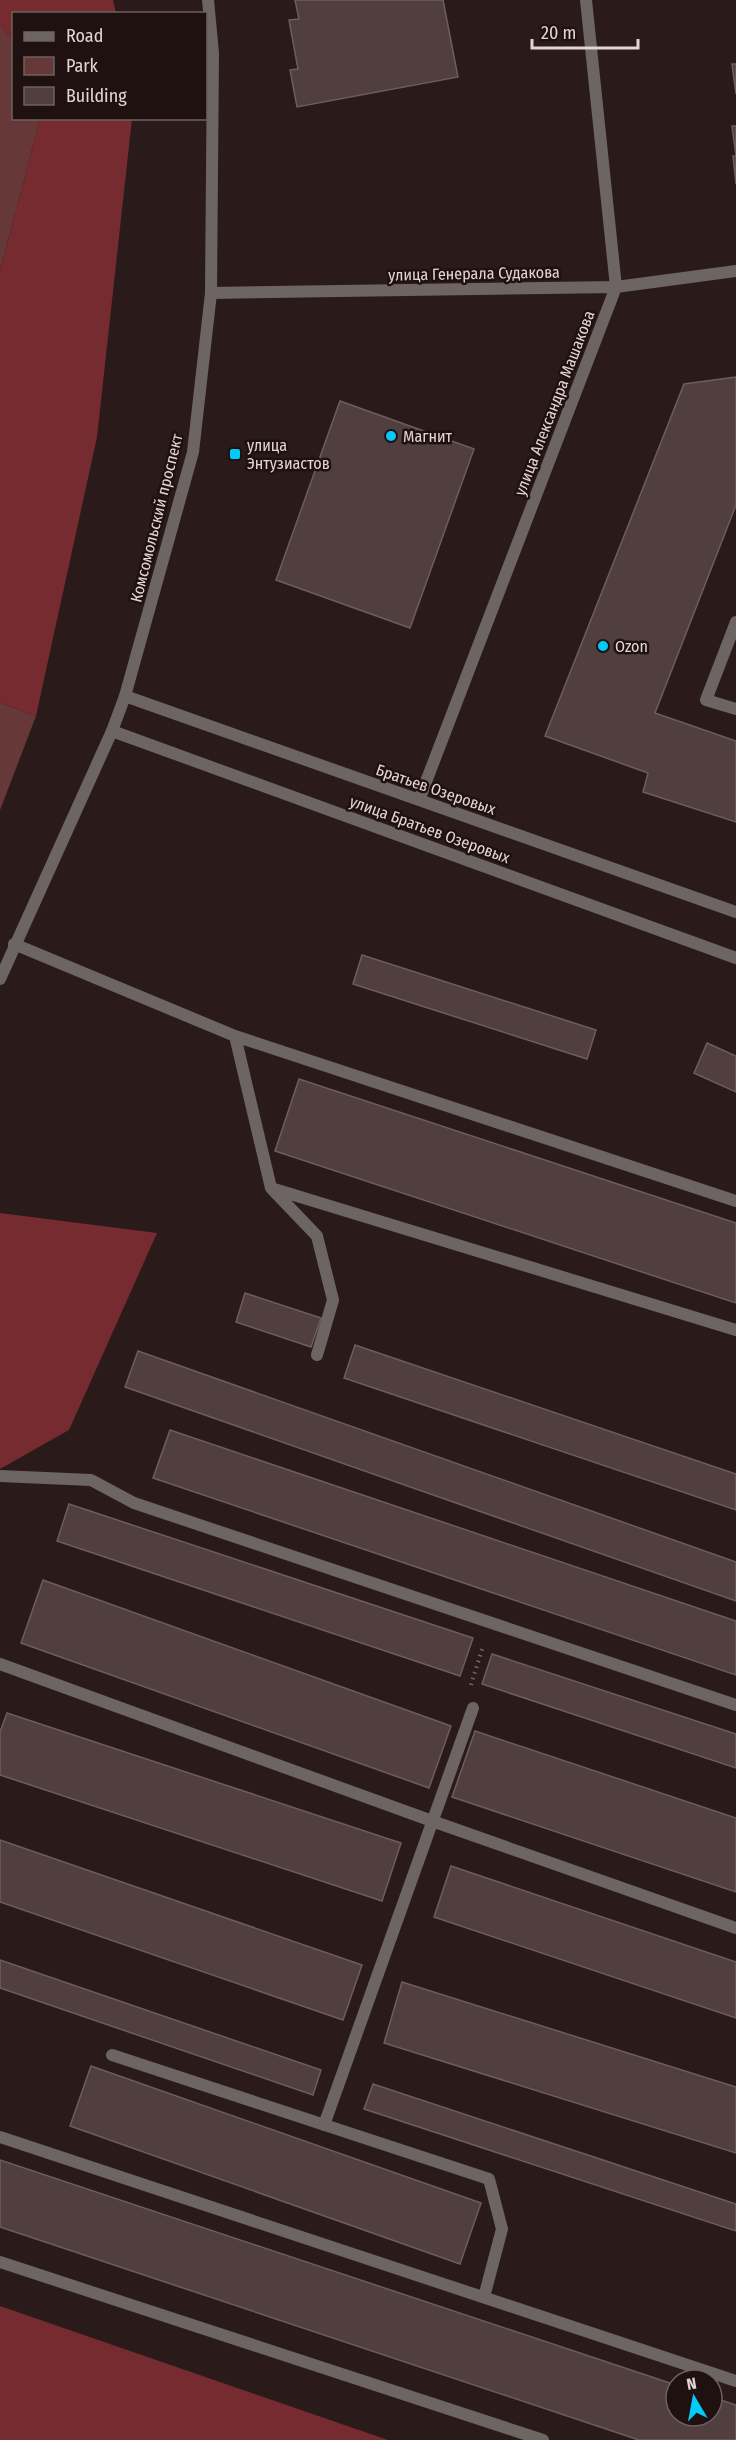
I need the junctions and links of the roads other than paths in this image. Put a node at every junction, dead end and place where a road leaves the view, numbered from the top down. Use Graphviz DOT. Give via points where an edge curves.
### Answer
graph roads {
  1 [pos="208,0"];
  2 [pos="585,0"];
  3 [pos="736,271"];
  4 [pos="616,287"];
  5 [pos="211,293"];
  6 [pos="736,622"];
  7 [pos="125,696"];
  8 [pos="736,709"];
  9 [pos="112,731"];
  10 [pos="419,800"];
  11 [pos="736,912"];
  12 [pos="14,944"];
  13 [pos="736,958"];
  14 [pos="0,979"];
  15 [pos="235,1036"];
  16 [pos="271,1188"];
  17 [pos="736,1201"];
  18 [pos="736,1330"];
  19 [pos="317,1354"];
  20 [pos="0,1476"];
  21 [pos="0,1664"];
  22 [pos="736,1705"];
  23 [pos="472,1708"];
  24 [pos="432,1821"];
  25 [pos="736,1928"];
  26 [pos="112,2055"];
  27 [pos="324,2125"];
  28 [pos="0,2136"];
  29 [pos="0,2262"];
  30 [pos="484,2297"];
  31 [pos="736,2381"];
  32 [pos="543,2440"];
  1 -- 5 [label="street, Комсомольский проспект" via="213,53"];
  2 -- 4 [label="street, улица Александра Машакова"];
  3 -- 4 [label="street, улица Генерала Судакова"];
  4 -- 5 [label="street, улица Генерала Судакова"];
  4 -- 10 [label="street, улица Александра Машакова"];
  5 -- 7 [label="street, Комсомольский проспект" via="194,452"];
  6 -- 8 [label="street" via="706,700"];
  7 -- 9 [label="street, Комсомольский проспект"];
  7 -- 10 [label="street, Братьев Озеровых"];
  9 -- 12 [label="street, Комсомольский проспект"];
  9 -- 13 [label="street, улица Братьев Озеровых"];
  10 -- 11 [label="street, Братьев Озеровых"];
  12 -- 14 [label="street, Комсомольский проспект"];
  12 -- 15 [label="street"];
  15 -- 16 [label="street"];
  15 -- 17 [label="street"];
  16 -- 18 [label="street"];
  16 -- 19 [label="street" via="317,1236 333,1300"];
  20 -- 22 [label="street" via="91,1480 134,1503"];
  21 -- 24 [label="street"];
  23 -- 24 [label="street"];
  24 -- 25 [label="street"];
  24 -- 27 [label="street"];
  26 -- 27 [label="street"];
  27 -- 30 [label="street" via="489,2179 502,2229"];
  28 -- 30 [label="street"];
  29 -- 32 [label="street"];
  30 -- 31 [label="street"];
}
